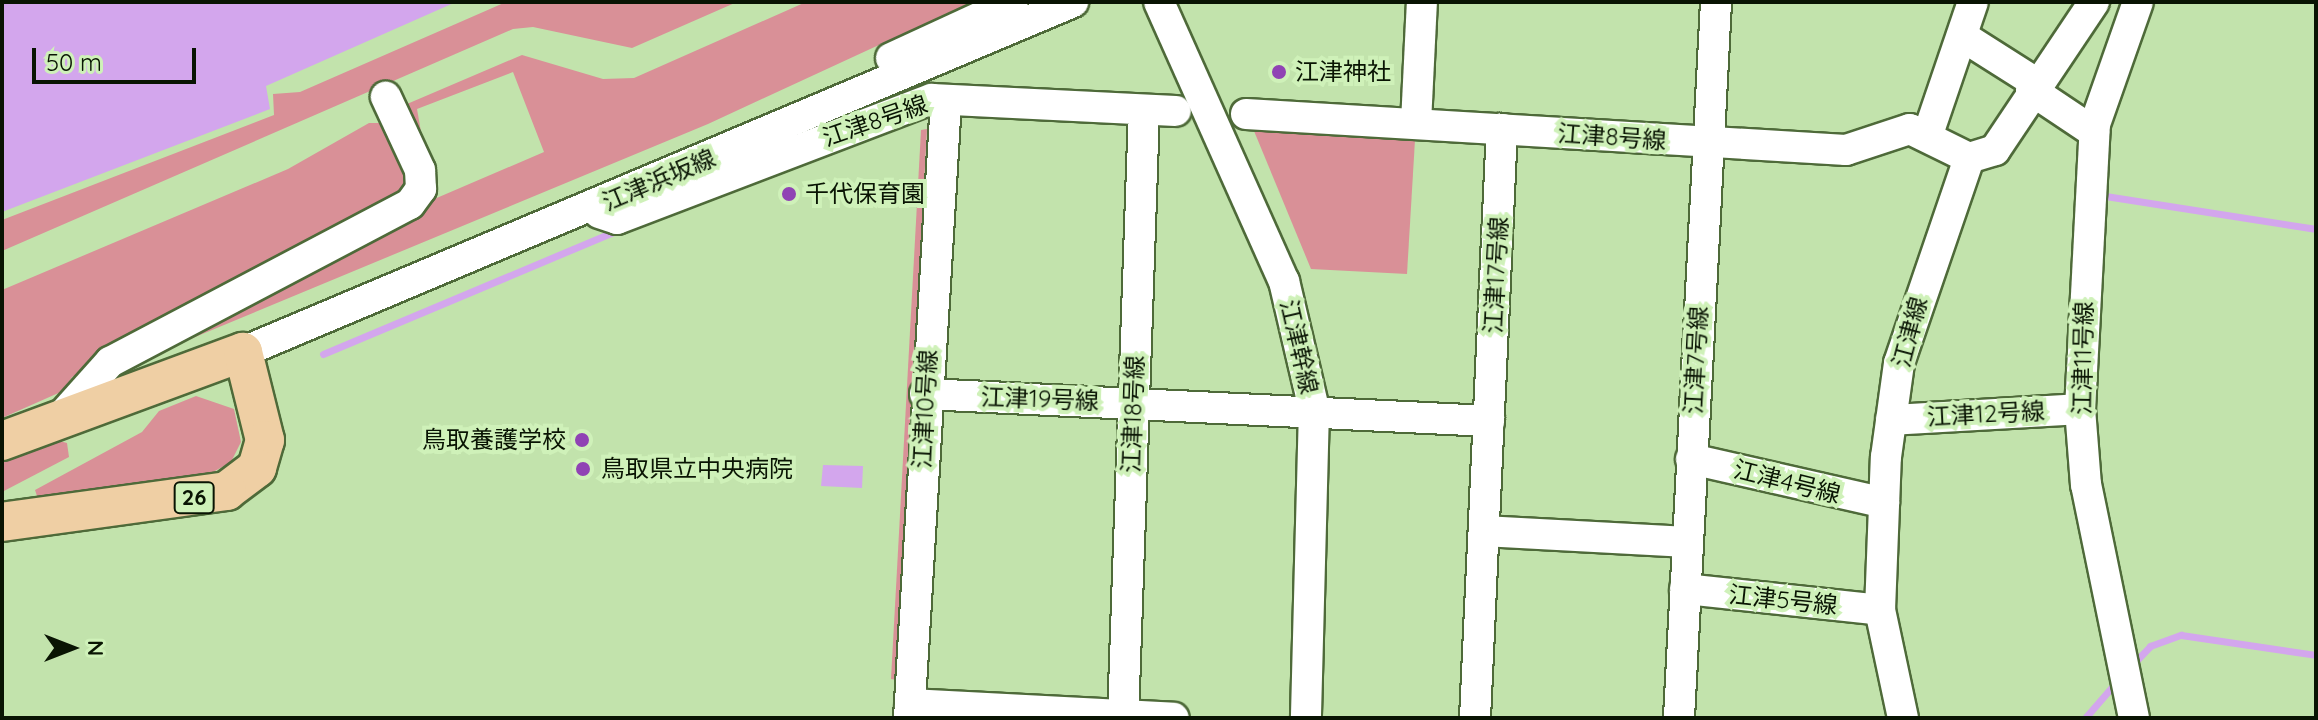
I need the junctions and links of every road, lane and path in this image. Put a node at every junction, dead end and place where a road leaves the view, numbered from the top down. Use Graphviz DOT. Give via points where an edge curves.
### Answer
graph roads {
  1 [pos="1013,2"];
  2 [pos="1073,2"];
  3 [pos="1159,2"];
  4 [pos="1422,2"];
  5 [pos="1716,2"];
  6 [pos="1973,2"];
  7 [pos="2094,2"];
  8 [pos="2138,2"];
  9 [pos="1962,36"];
  10 [pos="2034,86"];
  11 [pos="386,97"];
  12 [pos="946,101"];
  13 [pos="1144,110"];
  14 [pos="1176,111"];
  15 [pos="1246,114"];
  16 [pos="1416,123"];
  17 [pos="1502,129"];
  18 [pos="2094,132"];
  19 [pos="1928,134"];
  20 [pos="1708,144"];
  21 [pos="1969,158"];
  22 [pos="590,210"];
  23 [pos="247,340"];
  24 [pos="925,394"];
  25 [pos="1133,403"];
  26 [pos="1314,409"];
  27 [pos="2080,409"];
  28 [pos="58,420"];
  29 [pos="1891,420"];
  30 [pos="1489,421"];
  31 [pos="2,441"];
  32 [pos="1691,459"];
  33 [pos="1884,503"];
  34 [pos="2,522"];
  35 [pos="1484,531"];
  36 [pos="1687,542"];
  37 [pos="1685,589"];
  38 [pos="1880,610"];
  39 [pos="909,711"];
  40 [pos="1123,716"];
  41 [pos="1174,718"];
  42 [pos="1306,718"];
  43 [pos="1475,718"];
  44 [pos="1679,718"];
  45 [pos="1903,718"];
  46 [pos="2134,718"];
  1 -- 23 [label="street"];
  2 -- 22 [label="street, 江津浜坂線"];
  3 -- 26 [label="street, 江津幹線" via="1284,281"];
  4 -- 16 [label="street"];
  5 -- 20 [label="street, 江津7号線"];
  6 -- 9 [label="street"];
  7 -- 10 [label="street"];
  8 -- 18 [label="street, 江津11号線"];
  9 -- 10 [label="street"];
  9 -- 19 [label="street"];
  10 -- 18 [label="street"];
  10 -- 21 [label="street" via="1995,150"];
  11 -- 28 [label="street" via="420,170 421,189 410,204 110,362"];
  12 -- 13 [label="street, 江津8号線"];
  12 -- 22 [label="street, 江津8号線" via="902,109 617,219"];
  12 -- 24 [label="street, 江津10号線"];
  13 -- 14 [label="street, 江津8号線"];
  13 -- 25 [label="street, 江津18号線"];
  15 -- 16 [label="street, 江津8号線"];
  16 -- 17 [label="street, 江津8号線"];
  17 -- 20 [label="street, 江津8号線"];
  17 -- 30 [label="street, 江津17号線"];
  18 -- 27 [label="street, 江津11号線"];
  19 -- 20 [label="street, 江津8号線" via="1910,129 1846,150"];
  19 -- 21 [label="street"];
  20 -- 32 [label="street, 江津7号線"];
  21 -- 29 [label="street, 江津線" via="1937,234 1899,363"];
  22 -- 23 [label="street, 江津浜坂線"];
  23 -- 28 [label="main road"];
  23 -- 34 [label="main road, 26" via="265,440 262,460 243,482 207,496"];
  24 -- 25 [label="street, 江津19号線"];
  24 -- 39 [label="street, 江津10号線"];
  25 -- 26 [label="street, 江津19号線"];
  25 -- 40 [label="street, 江津18号線"];
  26 -- 30 [label="street, 江津19号線"];
  26 -- 42 [label="street, 江津幹線"];
  27 -- 29 [label="street, 江津12号線"];
  27 -- 46 [label="street, 江津11号線" via="2086,485"];
  28 -- 31 [label="main road"];
  29 -- 33 [label="street, 江津線"];
  30 -- 35 [label="street, 江津17号線"];
  32 -- 33 [label="street, 江津4号線"];
  32 -- 36 [label="street, 江津7号線"];
  33 -- 38 [label="street, 江津線"];
  35 -- 36 [label="street"];
  35 -- 43 [label="street"];
  36 -- 37 [label="street, 江津7号線"];
  37 -- 38 [label="street, 江津5号線"];
  37 -- 44 [label="street, 江津7号線"];
  38 -- 45 [label="street, 江津線"];
  39 -- 40 [label="street"];
  40 -- 41 [label="street"];
}
